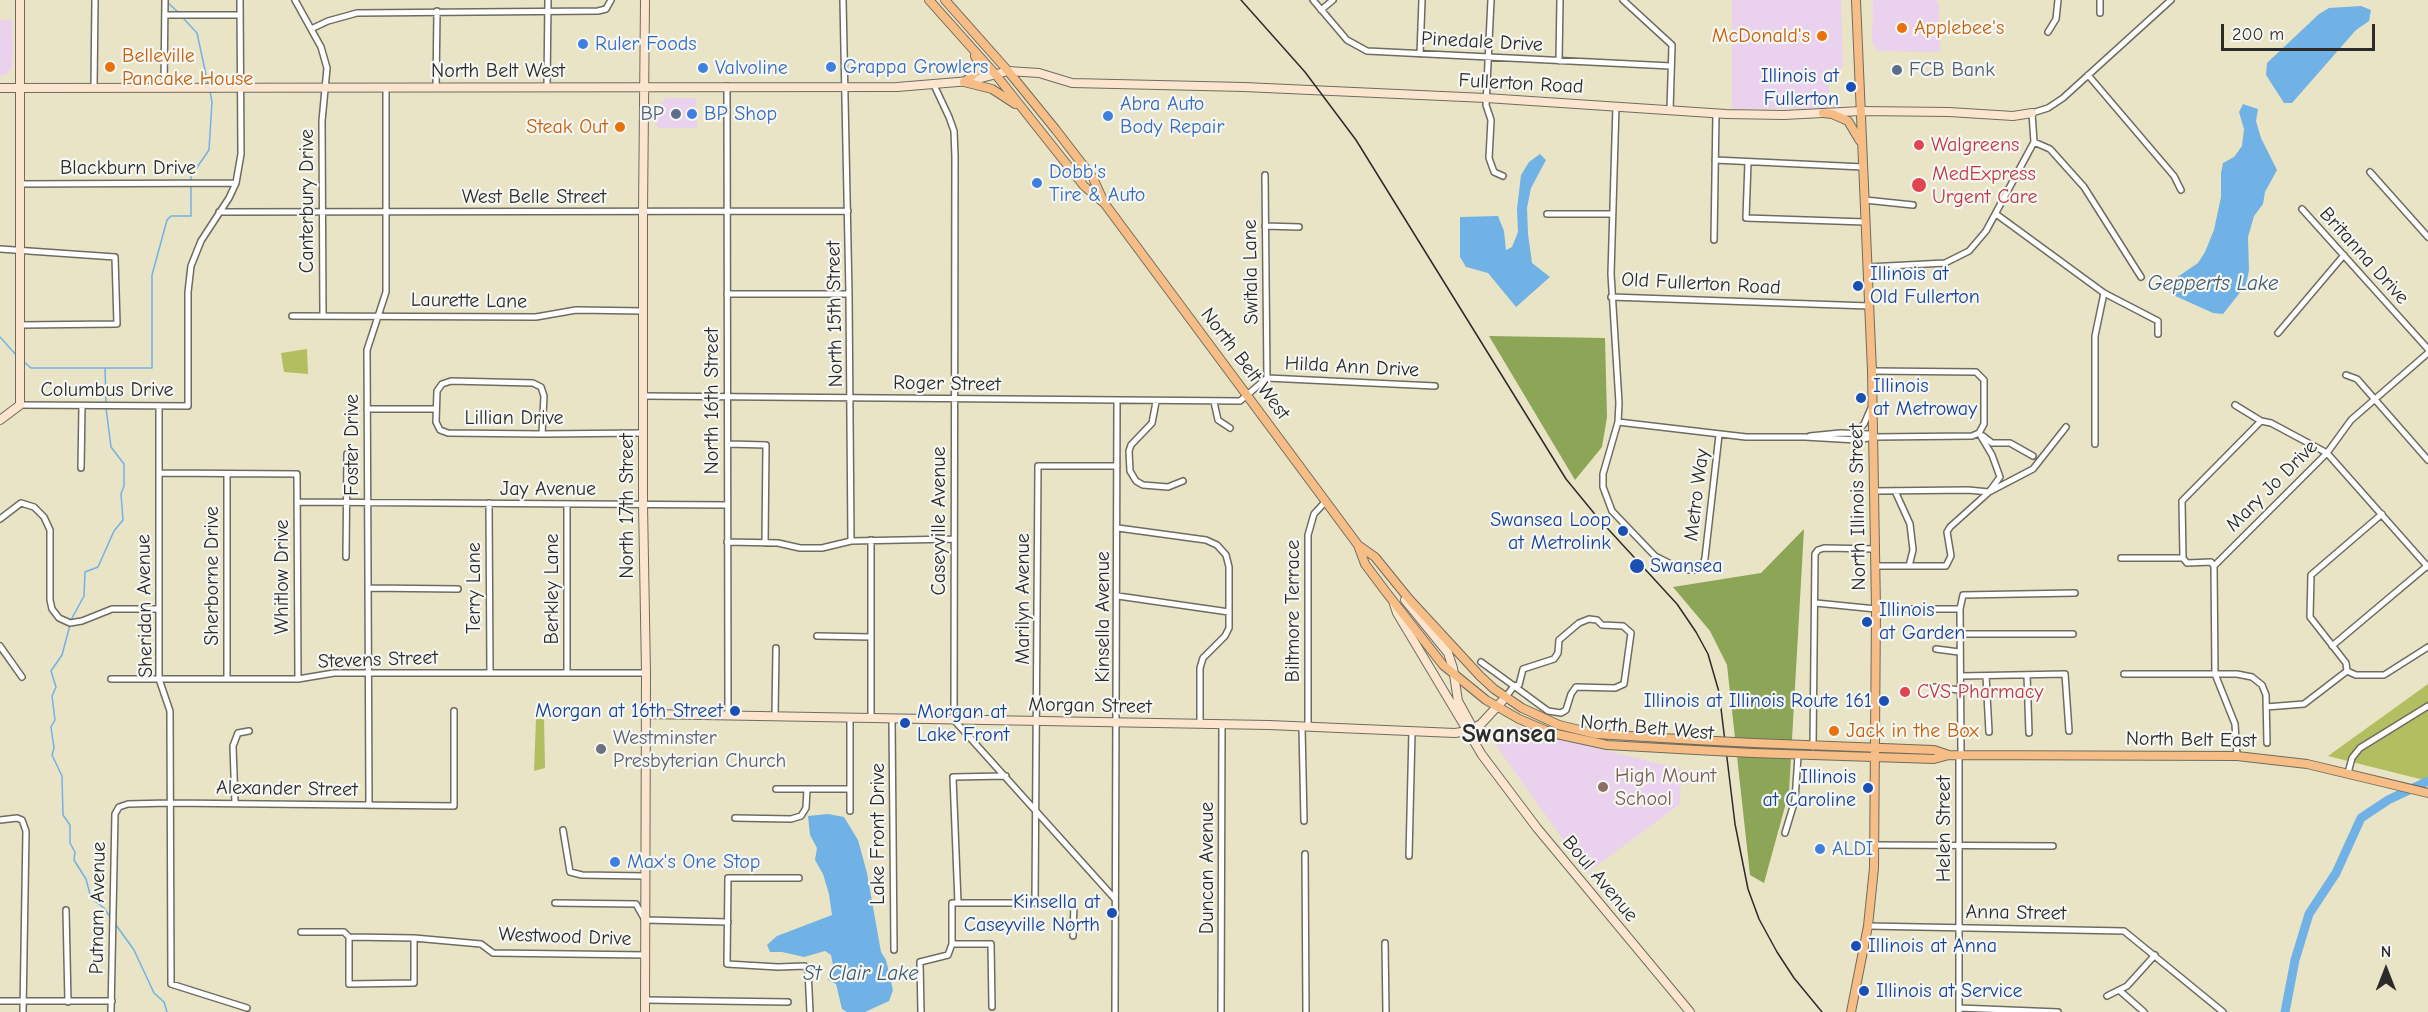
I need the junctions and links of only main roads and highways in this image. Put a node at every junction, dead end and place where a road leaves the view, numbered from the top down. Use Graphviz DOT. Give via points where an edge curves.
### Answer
graph roads {
  1 [pos="929,0"];
  2 [pos="945,0"];
  3 [pos="1856,0"];
  4 [pos="970,45"];
  5 [pos="1024,110"];
  6 [pos="1822,113"];
  7 [pos="1862,147"];
  8 [pos="1105,204"];
  9 [pos="1358,544"];
  10 [pos="1874,754"];
  11 [pos="2428,793"];
  12 [pos="1851,1012"];
  1 -- 4 [label="main road"];
  2 -- 8 [label="main road, North Belt West" via="1008,71 1093,178"];
  3 -- 7 [label="main road, North Illinois Street"];
  4 -- 5 [label="main road, North Belt West"];
  4 -- 5 [label="main road" via="980,65 964,82 992,89"];
  5 -- 8 [label="main road, North Belt West" via="1084,186"];
  6 -- 7 [label="main road" via="1848,121"];
  7 -- 10 [label="main road, North Illinois Street" via="1874,437"];
  8 -- 9 [label="main road, North Belt West"];
  9 -- 10 [label="main road, North Belt West, bridge" via="1375,557 1480,676 1505,698 1535,716 1585,732 1623,737"];
  9 -- 10 [label="main road, North Belt West, bridge" via="1365,564 1432,653 1498,708 1544,730 1618,746 1798,756"];
  10 -- 11 [label="main road, North Belt East" via="1934,750 1956,755 2237,756 2307,764"];
  10 -- 12 [label="main road, North Illinois Street" via="1874,845 1868,926"];
}
